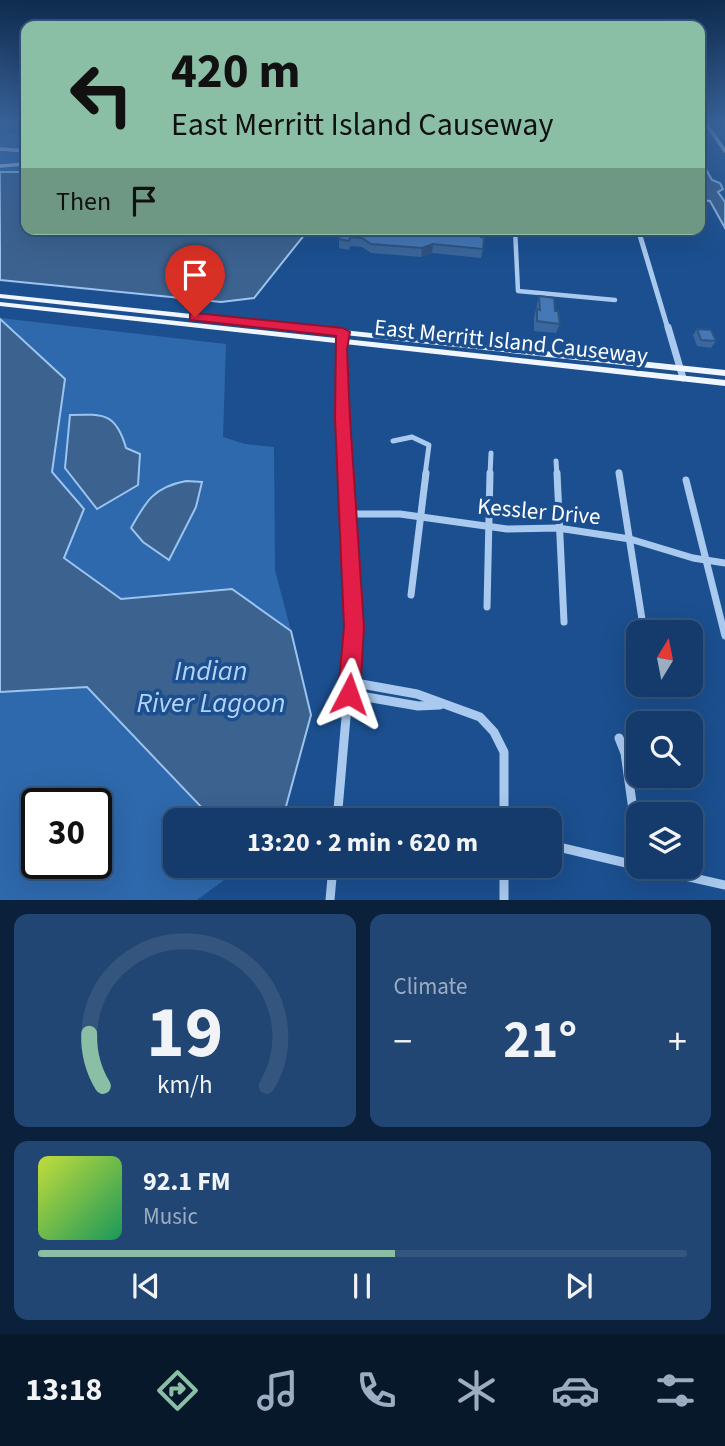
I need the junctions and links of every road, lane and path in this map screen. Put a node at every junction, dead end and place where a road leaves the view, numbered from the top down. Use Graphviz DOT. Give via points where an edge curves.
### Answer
graph roads {
  1 [pos="515,235"];
  2 [pos="640,235"];
  3 [pos="0,296"];
  4 [pos="615,300"];
  5 [pos="0,304"];
  6 [pos="342,337"];
  7 [pos="680,368"];
  8 [pos="725,373"];
  9 [pos="683,379"];
  10 [pos="725,383"];
  11 [pos="393,441"];
  12 [pos="491,453"];
  13 [pos="556,461"];
  14 [pos="619,472"];
  15 [pos="686,480"];
  16 [pos="348,514"];
  17 [pos="420,517"];
  18 [pos="488,527"];
  19 [pos="558,528"];
  20 [pos="630,539"];
  21 [pos="706,560"];
  22 [pos="725,563"];
  23 [pos="411,595"];
  24 [pos="487,607"];
  25 [pos="642,620"];
  26 [pos="564,622"];
  27 [pos="725,636"];
  28 [pos="350,682"];
  29 [pos="349,694"];
  30 [pos="445,705"];
  31 [pos="619,738"];
  32 [pos="632,802"];
  33 [pos="338,808"];
  34 [pos="504,808"];
  35 [pos="562,848"];
  36 [pos="626,863"];
  37 [pos="332,878"];
  38 [pos="504,878"];
  39 [pos="698,879"];
  40 [pos="725,885"];
  41 [pos="330,900"];
  42 [pos="504,900"];
  1 -- 4 [label="street" via="516,288 521,292"];
  2 -- 7 [label="street"];
  3 -- 6 [label="main road, East Merritt Island Causeway"];
  5 -- 6 [label="main road, East Merritt Island Causeway"];
  6 -- 7 [label="main road, East Merritt Island Causeway"];
  6 -- 9 [label="main road, East Merritt Island Causeway"];
  6 -- 16 [label="street"];
  7 -- 8 [label="main road, East Merritt Island Causeway"];
  7 -- 9 [label="street"];
  9 -- 10 [label="main road, East Merritt Island Causeway"];
  11 -- 17 [label="street" via="424,439 429,445"];
  12 -- 18 [label="street"];
  13 -- 19 [label="street"];
  14 -- 20 [label="street"];
  15 -- 21 [label="street"];
  16 -- 17 [label="street, Kessler Drive"];
  16 -- 28 [label="street" via="354,627"];
  17 -- 18 [label="street, Kessler Drive"];
  17 -- 23 [label="street"];
  18 -- 19 [label="street, Kessler Drive"];
  18 -- 24 [label="street"];
  19 -- 20 [label="street, Kessler Drive"];
  19 -- 26 [label="street"];
  20 -- 21 [label="street, Kessler Drive"];
  20 -- 25 [label="street"];
  21 -- 22 [label="street, Kessler Drive"];
  21 -- 27 [label="street"];
  28 -- 29 [label="street"];
  28 -- 30 [label="street" via="417,694"];
  29 -- 30 [label="street" via="418,706"];
  29 -- 33 [label="street"];
  30 -- 34 [label="street" via="480,716 494,732 504,751"];
  31 -- 32 [label="street"];
  35 -- 36 [label="street"];
  37 -- 41 [label="street"];
  38 -- 42 [label="street"];
  39 -- 40 [label="street"];
}
